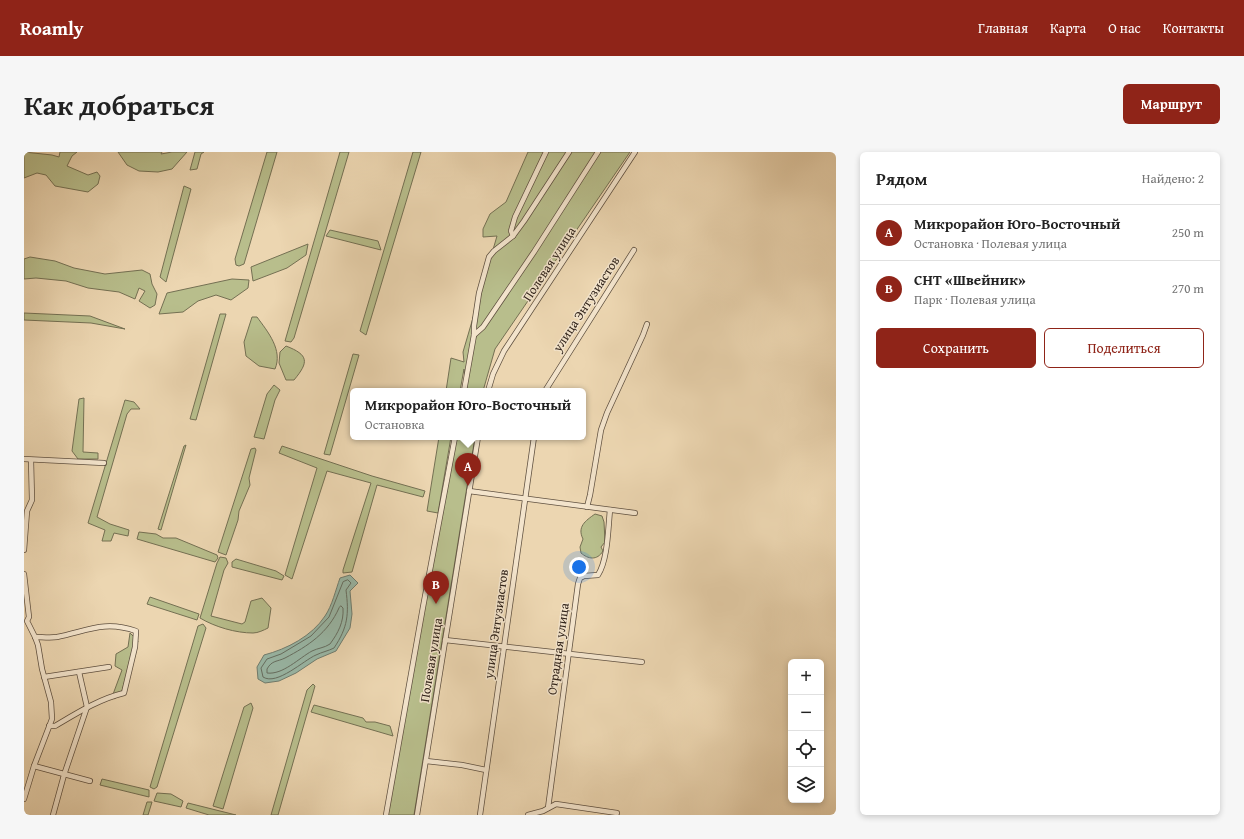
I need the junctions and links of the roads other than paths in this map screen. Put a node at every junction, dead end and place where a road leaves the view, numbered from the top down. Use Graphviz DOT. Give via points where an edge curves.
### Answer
graph roads {
  1 [pos="546,152"];
  2 [pos="569,152"];
  3 [pos="598,152"];
  4 [pos="635,152"];
  5 [pos="513,236"];
  6 [pos="634,250"];
  7 [pos="647,324"];
  8 [pos="474,335"];
  9 [pos="465,388"];
  10 [pos="489,388"];
  11 [pos="547,388"];
  12 [pos="454,440"];
  13 [pos="478,440"];
  14 [pos="534,440"];
  15 [pos="24,459"];
  16 [pos="31,460"];
  17 [pos="104,463"];
  18 [pos="469,491"];
  19 [pos="526,498"];
  20 [pos="587,507"];
  21 [pos="610,510"];
  22 [pos="26,511"];
  23 [pos="635,513"];
  24 [pos="24,547"];
  25 [pos="24,550"];
  26 [pos="24,574"];
  27 [pos="25,622"];
  28 [pos="36,637"];
  29 [pos="445,640"];
  30 [pos="504,646"];
  31 [pos="568,654"];
  32 [pos="642,662"];
  33 [pos="109,667"];
  34 [pos="79,672"];
  35 [pos="44,677"];
  36 [pos="87,707"];
  37 [pos="49,726"];
  38 [pos="426,760"];
  39 [pos="34,766"];
  40 [pos="486,770"];
  41 [pos="64,775"];
  42 [pos="90,781"];
  43 [pos="24,799"];
  44 [pos="548,808"];
  45 [pos="617,813"];
  46 [pos="53,815"];
  47 [pos="386,815"];
  48 [pos="417,815"];
  49 [pos="480,815"];
  50 [pos="528,815"];
  1 -- 5 [label="street" via="515,217 511,231"];
  2 -- 5 [label="street"];
  3 -- 8 [label="street" via="534,252 483,327"];
  4 -- 10 [label="street, Полевая улица" via="504,351"];
  5 -- 8 [label="street" via="489,257 479,293"];
  6 -- 11 [label="street, улица Энтузиастов"];
  7 -- 20 [label="street" via="601,430"];
  8 -- 9 [label="street"];
  12 -- 47 [label="street"];
  13 -- 18 [label="street, Полевая улица"];
  14 -- 19 [label="street, улица Энтузиастов"];
  15 -- 16 [label="street"];
  16 -- 17 [label="street"];
  16 -- 22 [label="street" via="32,500"];
  18 -- 19 [label="street"];
  18 -- 29 [label="street, Полевая улица"];
  19 -- 20 [label="street"];
  19 -- 30 [label="street, улица Энтузиастов"];
  20 -- 21 [label="street"];
  21 -- 23 [label="street"];
  21 -- 31 [label="street, Отрадная улица" via="600,573 580,578 578,584"];
  22 -- 24 [label="street"];
  24 -- 25 [label="street"];
  26 -- 27 [label="street" via="29,617"];
  27 -- 28 [label="street"];
  28 -- 35 [label="street"];
  28 -- 36 [label="street" via="55,638 100,626 117,626 136,631 135,647 124,692"];
  29 -- 30 [label="street"];
  29 -- 38 [label="street, Полевая улица"];
  30 -- 31 [label="street"];
  30 -- 40 [label="street, улица Энтузиастов"];
  31 -- 32 [label="street"];
  31 -- 44 [label="street, Отрадная улица"];
  33 -- 34 [label="street"];
  34 -- 35 [label="street"];
  34 -- 36 [label="street"];
  35 -- 37 [label="street" via="51,702 52,719"];
  36 -- 37 [label="street" via="55,726"];
  36 -- 41 [label="street"];
  37 -- 39 [label="street"];
  38 -- 40 [label="street"];
  38 -- 48 [label="street, Полевая улица"];
  39 -- 41 [label="street"];
  39 -- 43 [label="street"];
  40 -- 49 [label="street, улица Энтузиастов"];
  41 -- 42 [label="street"];
  41 -- 46 [label="street"];
  44 -- 45 [label="street" via="556,804"];
  44 -- 50 [label="street"];
}
